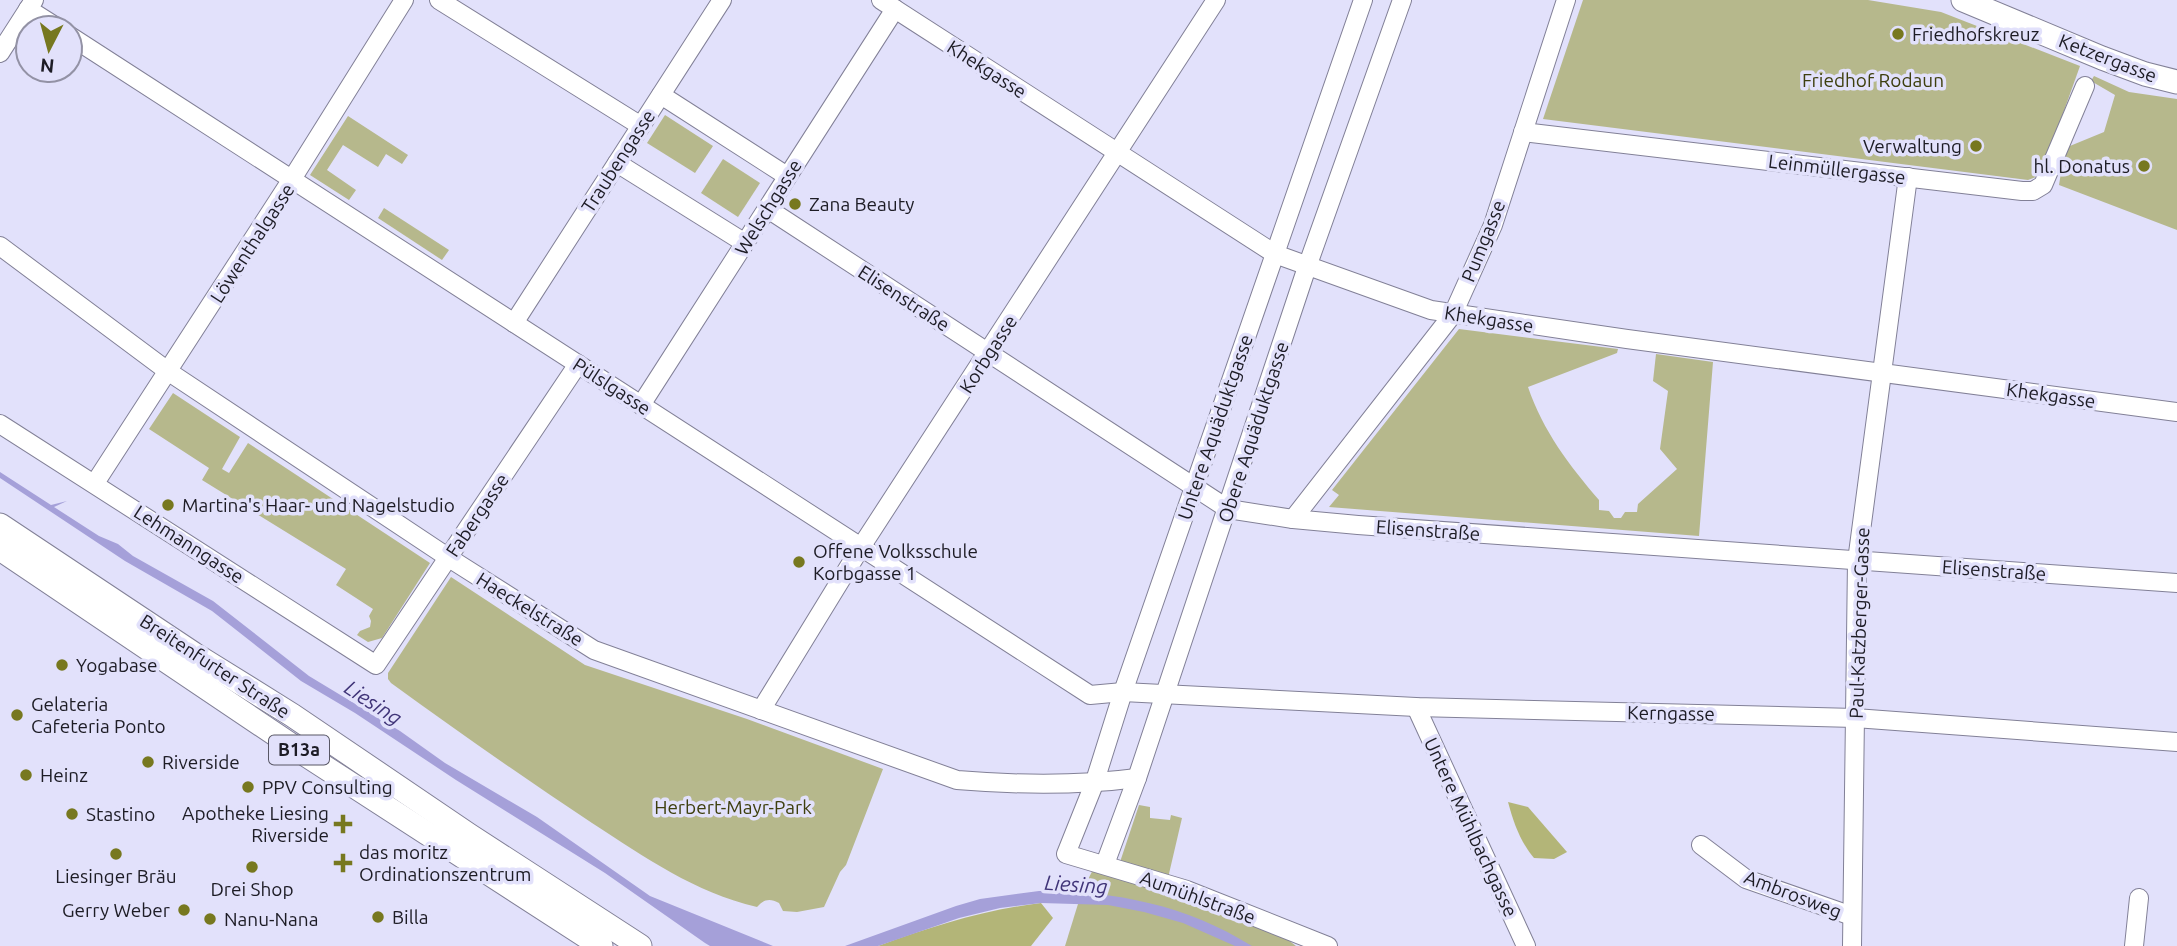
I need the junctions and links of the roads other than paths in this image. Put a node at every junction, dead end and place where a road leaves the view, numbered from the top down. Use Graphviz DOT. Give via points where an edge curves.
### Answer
graph roads {
  1 [pos="404,0"];
  2 [pos="439,0"];
  3 [pos="722,0"];
  4 [pos="1216,0"];
  5 [pos="1363,0"];
  6 [pos="1402,0"];
  7 [pos="1566,0"];
  8 [pos="1963,0"];
  9 [pos="31,4"];
  10 [pos="888,5"];
  11 [pos="84,45"];
  12 [pos="0,53"];
  13 [pos="2177,82"];
  14 [pos="2085,86"];
  15 [pos="661,95"];
  16 [pos="641,126"];
  17 [pos="1523,132"];
  18 [pos="1117,154"];
  19 [pos="617,163"];
  20 [pos="787,176"];
  21 [pos="1908,177"];
  22 [pos="292,179"];
  23 [pos="768,209"];
  24 [pos="746,243"];
  25 [pos="0,246"];
  26 [pos="1275,254"];
  27 [pos="1307,267"];
  28 [pos="1453,314"];
  29 [pos="514,323"];
  30 [pos="989,353"];
  31 [pos="578,364"];
  32 [pos="169,372"];
  33 [pos="1881,373"];
  34 [pos="641,405"];
  35 [pos="2177,412"];
  36 [pos="0,424"];
  37 [pos="96,484"];
  38 [pos="1195,486"];
  39 [pos="1228,509"];
  40 [pos="1293,519"];
  41 [pos="0,525"];
  42 [pos="862,547"];
  43 [pos="0,549"];
  44 [pos="449,558"];
  45 [pos="1857,561"];
  46 [pos="2177,583"];
  47 [pos="376,665"];
  48 [pos="1123,692"];
  49 [pos="1165,695"];
  50 [pos="1416,707"];
  51 [pos="761,710"];
  52 [pos="1855,718"];
  53 [pos="2177,742"];
  54 [pos="1137,778"];
  55 [pos="1094,784"];
  56 [pos="1701,845"];
  57 [pos="1066,854"];
  58 [pos="1105,864"];
  59 [pos="2139,898"];
  60 [pos="1852,916"];
  61 [pos="601,946"];
  62 [pos="640,946"];
  63 [pos="1328,946"];
  64 [pos="1526,946"];
  65 [pos="1852,946"];
  66 [pos="2134,946"];
  1 -- 22 [label="street, Löwenthalgasse"];
  2 -- 16 [label="street"];
  3 -- 15 [label="street, Traubengasse"];
  4 -- 18 [label="street, Korbgasse"];
  5 -- 26 [label="street, Untere Aquäduktgasse"];
  6 -- 27 [label="street, Obere Aquäduktgasse"];
  7 -- 17 [label="street, Pumgasse"];
  8 -- 13 [label="main road, Ketzergasse" via="2102,58"];
  9 -- 12 [label="street"];
  10 -- 18 [label="street, Khekgasse"];
  10 -- 20 [label="street, Welschgasse"];
  11 -- 22 [label="street, Pülslgasse"];
  14 -- 21 [label="street, Leinmüllergasse" via="2043,185 2033,191"];
  15 -- 16 [label="street, Traubengasse"];
  15 -- 20 [label="street"];
  16 -- 19 [label="street, Traubengasse"];
  17 -- 21 [label="street, Leinmüllergasse"];
  17 -- 28 [label="street, Pumgasse" via="1493,225"];
  18 -- 26 [label="street, Khekgasse"];
  18 -- 30 [label="street, Korbgasse"];
  19 -- 24 [label="street"];
  19 -- 29 [label="street, Traubengasse"];
  20 -- 23 [label="street, Welschgasse"];
  21 -- 33 [label="street, Paul-Katzberger-Gasse"];
  22 -- 29 [label="street, Pülslgasse"];
  22 -- 32 [label="street, Löwenthalgasse"];
  23 -- 24 [label="street, Welschgasse"];
  23 -- 30 [label="street, Elisenstraße"];
  24 -- 34 [label="street, Welschgasse"];
  25 -- 32 [label="street, Haeckelstraße"];
  26 -- 27 [label="street, Khekgasse"];
  26 -- 38 [label="street, Untere Aquäduktgasse"];
  27 -- 28 [label="street, Khekgasse"];
  27 -- 39 [label="street, Obere Aquäduktgasse"];
  28 -- 33 [label="street, Khekgasse"];
  28 -- 40 [label="street, Pumgasse"];
  29 -- 31 [label="street, Pülslgasse"];
  30 -- 38 [label="street, Elisenstraße"];
  30 -- 42 [label="street, Korbgasse"];
  31 -- 34 [label="street, Pülslgasse"];
  31 -- 44 [label="street, Fabergasse"];
  32 -- 37 [label="street, Löwenthalgasse"];
  32 -- 44 [label="street, Haeckelstraße"];
  33 -- 35 [label="street, Khekgasse"];
  33 -- 45 [label="street, Paul-Katzberger-Gasse"];
  34 -- 42 [label="street, Pülslgasse"];
  36 -- 37 [label="street, Lehmanngasse"];
  37 -- 47 [label="street, Lehmanngasse"];
  38 -- 39 [label="street, Elisenstraße"];
  38 -- 48 [label="street, Untere Aquäduktgasse"];
  39 -- 40 [label="street, Elisenstraße"];
  39 -- 49 [label="street, Obere Aquäduktgasse"];
  40 -- 45 [label="street, Elisenstraße"];
  41 -- 62 [label="main road, Breitenfurter Straße / B13a"];
  42 -- 48 [label="street, Pülslgasse" via="1090,695"];
  42 -- 51 [label="street, Korbgasse"];
  43 -- 61 [label="main road, Breitenfurter Straße / B13a"];
  44 -- 47 [label="street, Fabergasse"];
  44 -- 51 [label="street, Haeckelstraße" via="594,650"];
  45 -- 46 [label="street, Elisenstraße"];
  45 -- 52 [label="street, Paul-Katzberger-Gasse"];
  48 -- 49 [label="street, Pülslgasse"];
  48 -- 55 [label="street, Untere Aquäduktgasse"];
  49 -- 50 [label="street, Kerngasse"];
  49 -- 54 [label="street, Obere Aquäduktgasse"];
  50 -- 52 [label="street, Kerngasse"];
  50 -- 64 [label="street, Untere Mühlbachgasse"];
  51 -- 55 [label="street, Haeckelstraße" via="957,779 1019,785"];
  52 -- 53 [label="street, Kerngasse"];
  52 -- 60 [label="street, Paul-Katzberger-Gasse"];
  54 -- 55 [label="street, Haeckelstraße"];
  54 -- 58 [label="street, Obere Aquäduktgasse"];
  55 -- 57 [label="street, Untere Aquäduktgasse"];
  56 -- 60 [label="street, Ambrosweg" via="1746,878"];
  57 -- 58 [label="street, Aumühlstraße"];
  58 -- 63 [label="street, Aumühlstraße" via="1187,890"];
  59 -- 66 [label="street"];
  60 -- 65 [label="street, Paul-Katzberger-Gasse"];
}
